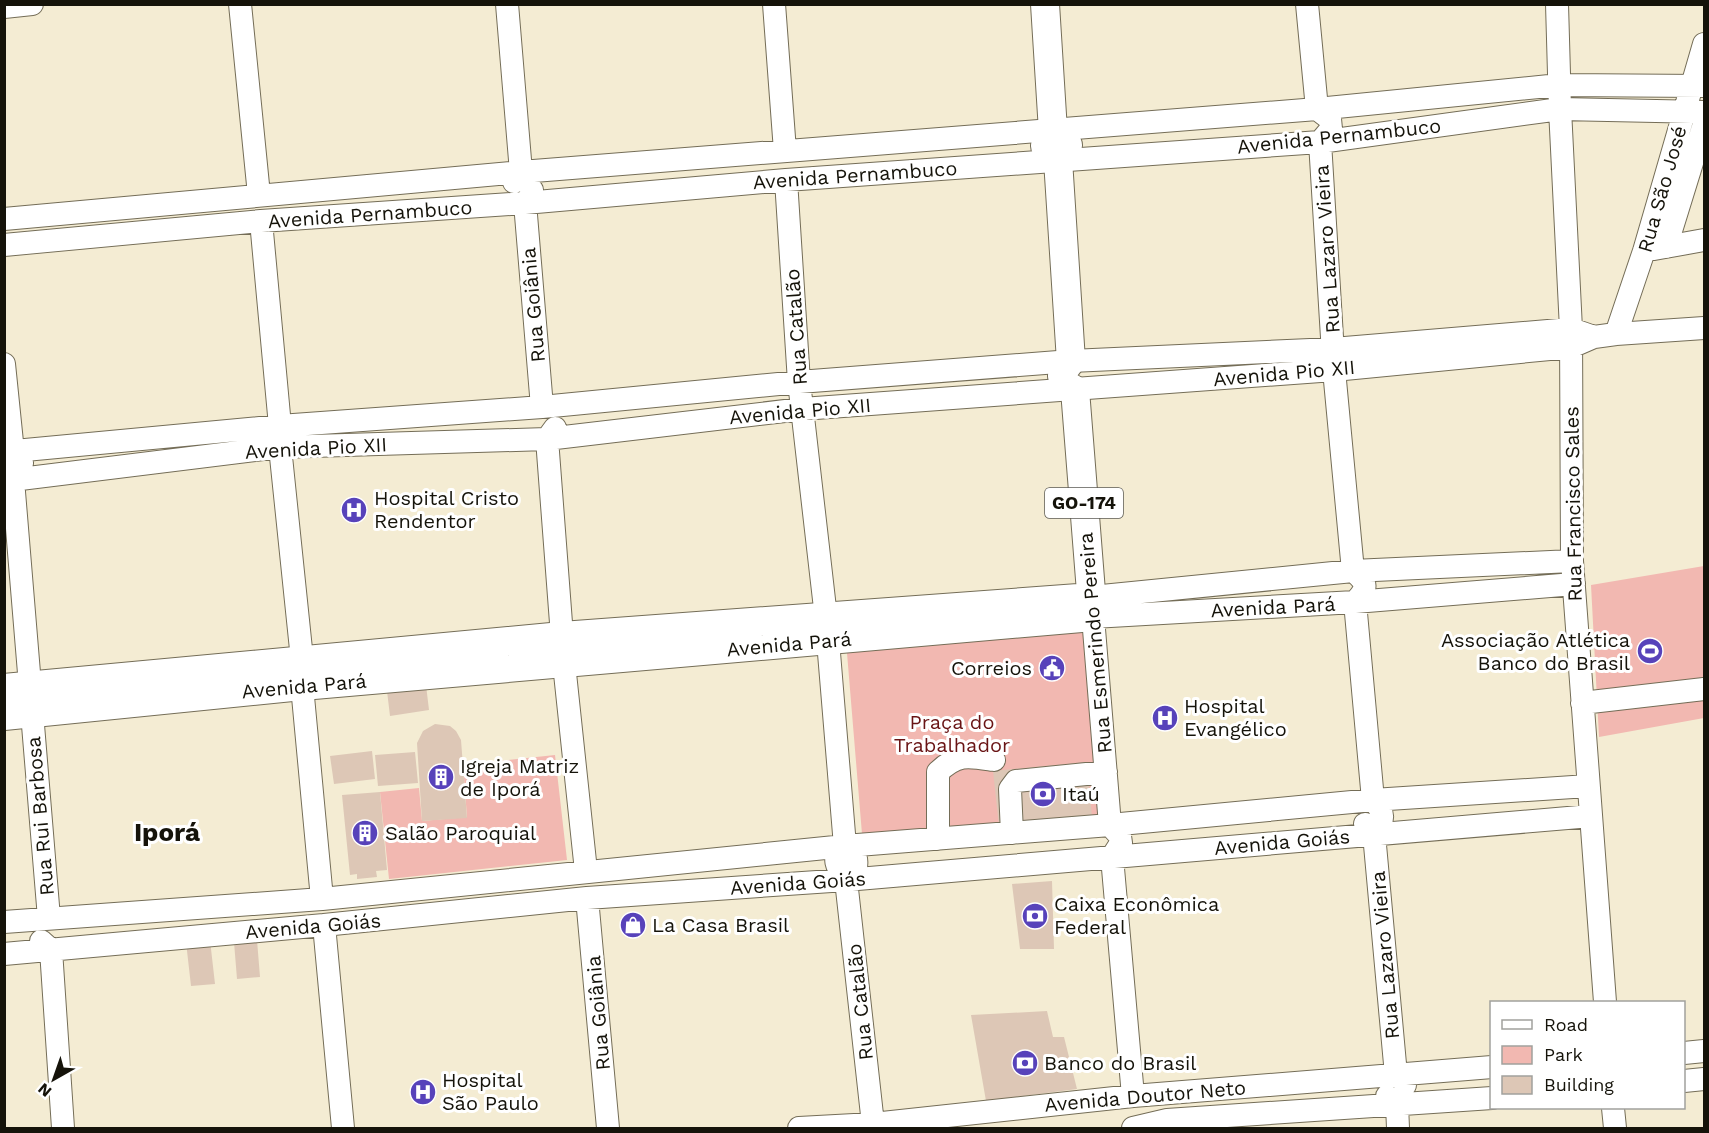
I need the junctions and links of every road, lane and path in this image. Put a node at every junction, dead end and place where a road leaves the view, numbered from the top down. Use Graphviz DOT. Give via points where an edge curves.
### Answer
graph roads {
  1 [pos="32,4"];
  2 [pos="240,4"];
  3 [pos="507,4"];
  4 [pos="774,4"];
  5 [pos="1045,4"];
  6 [pos="1307,4"];
  7 [pos="1557,4"];
  8 [pos="4,7"];
  9 [pos="1704,44"];
  10 [pos="1559,85"];
  11 [pos="1699,86"];
  12 [pos="1317,109"];
  13 [pos="1560,109"];
  14 [pos="1694,112"];
  15 [pos="1704,124"];
  16 [pos="1053,131"];
  17 [pos="1320,142"];
  18 [pos="785,151"];
  19 [pos="1059,160"];
  20 [pos="521,172"];
  21 [pos="786,180"];
  22 [pos="259,195"];
  23 [pos="525,203"];
  24 [pos="4,219"];
  25 [pos="261,221"];
  26 [pos="1704,240"];
  27 [pos="4,245"];
  28 [pos="1655,249"];
  29 [pos="1704,328"];
  30 [pos="1605,335"];
  31 [pos="1571,338"];
  32 [pos="1334,359"];
  33 [pos="1071,361"];
  34 [pos="4,364"];
  35 [pos="800,382"];
  36 [pos="1075,390"];
  37 [pos="542,407"];
  38 [pos="802,409"];
  39 [pos="280,436"];
  40 [pos="547,439"];
  41 [pos="7,466"];
  42 [pos="1572,561"];
  43 [pos="1353,571"];
  44 [pos="1574,584"];
  45 [pos="1355,602"];
  46 [pos="1093,607"];
  47 [pos="827,629"];
  48 [pos="562,636"];
  49 [pos="564,664"];
  50 [pos="302,673"];
  51 [pos="1704,689"];
  52 [pos="18,701"];
  53 [pos="1582,703"];
  54 [pos="994,760"];
  55 [pos="1106,772"];
  56 [pos="1588,786"];
  57 [pos="1373,800"];
  58 [pos="1591,816"];
  59 [pos="1110,825"];
  60 [pos="1012,833"];
  61 [pos="1374,834"];
  62 [pos="938,839"];
  63 [pos="845,846"];
  64 [pos="1112,857"];
  65 [pos="586,871"];
  66 [pos="846,880"];
  67 [pos="587,898"];
  68 [pos="322,899"];
  69 [pos="49,918"];
  70 [pos="4,922"];
  71 [pos="324,925"];
  72 [pos="51,950"];
  73 [pos="4,954"];
  74 [pos="1605,1001"];
  75 [pos="1704,1051"];
  76 [pos="1685,1053"];
  77 [pos="1490,1067"];
  78 [pos="1396,1075"];
  79 [pos="1704,1079"];
  80 [pos="1685,1082"];
  81 [pos="1133,1096"];
  82 [pos="1490,1098"];
  83 [pos="1396,1105"];
  84 [pos="1613,1109"];
  85 [pos="873,1127"];
  86 [pos="63,1128"];
  87 [pos="343,1128"];
  88 [pos="608,1128"];
  89 [pos="799,1128"];
  90 [pos="1134,1128"];
  91 [pos="1398,1128"];
  92 [pos="1615,1128"];
  1 -- 8 [label="street"];
  2 -- 22 [label="street"];
  3 -- 20 [label="street, Rua Goiânia"];
  4 -- 18 [label="street, Rua Catalão"];
  5 -- 16 [label="main road, Rua Esmerindo Pereira / GO-174"];
  6 -- 12 [label="street, Rua Lazaro Vieira"];
  7 -- 10 [label="street, Rua Francisco Sales"];
  9 -- 11 [label="street, Rua São José"];
  10 -- 11 [label="street, Avenida Pernambuco"];
  10 -- 12 [label="street, Avenida Pernambuco"];
  10 -- 13 [label="street, Rua Francisco Sales"];
  11 -- 14 [label="street, Rua São José"];
  12 -- 16 [label="street, Avenida Pernambuco"];
  12 -- 17 [label="street, Rua Lazaro Vieira" via="1330,118 1331,129"];
  13 -- 14 [label="street, Avenida Pernambuco"];
  13 -- 17 [label="street, Avenida Pernambuco"];
  13 -- 31 [label="street, Rua Francisco Sales"];
  14 -- 28 [label="street, Rua São José"];
  15 -- 28 [label="street, Rua São José"];
  16 -- 18 [label="street, Avenida Pernambuco"];
  16 -- 19 [label="main road, Rua Esmerindo Pereira / GO-174" via="1065,138 1068,145"];
  17 -- 19 [label="street, Avenida Pernambuco"];
  17 -- 32 [label="street, Rua Lazaro Vieira"];
  18 -- 20 [label="street, Avenida Pernambuco"];
  18 -- 21 [label="street, Rua Catalão" via="777,156 774,166"];
  19 -- 21 [label="street, Avenida Pernambuco"];
  19 -- 33 [label="main road, Rua Esmerindo Pereira / GO-174"];
  20 -- 22 [label="street, Avenida Pernambuco"];
  20 -- 23 [label="street, Rua Goiânia" via="513,189"];
  21 -- 23 [label="street, Avenida Pernambuco"];
  21 -- 35 [label="street, Rua Catalão"];
  22 -- 24 [label="street, Avenida Pernambuco"];
  22 -- 25 [label="street" via="248,204 248,211"];
  23 -- 25 [label="street, Avenida Pernambuco"];
  23 -- 37 [label="street, Rua Goiânia"];
  25 -- 27 [label="street, Avenida Pernambuco"];
  25 -- 39 [label="street"];
  26 -- 28 [label="street"];
  28 -- 30 [label="street, Rua São José"];
  29 -- 30 [label="street, Avenida Pio XII"];
  30 -- 31 [label="street, Avenida Pio XII"];
  31 -- 32 [label="street, Avenida Pio XII"];
  31 -- 42 [label="street, Rua Francisco Sales"];
  32 -- 33 [label="street, Avenida Pio XII"];
  32 -- 36 [label="street, Avenida Pio XII"];
  32 -- 43 [label="street, Rua Lazaro Vieira"];
  33 -- 35 [label="street, Avenida Pio XII"];
  33 -- 36 [label="main road, Rua Esmerindo Pereira / GO-174" via="1062,376 1065,384"];
  34 -- 41 [label="street, Rua Rui Barbosa"];
  35 -- 37 [label="street, Avenida Pio XII"];
  35 -- 38 [label="street, Rua Catalão"];
  36 -- 38 [label="street, Avenida Pio XII"];
  36 -- 46 [label="main road, Rua Esmerindo Pereira / GO-174"];
  37 -- 39 [label="street, Avenida Pio XII"];
  37 -- 40 [label="street, Rua Goiânia" via="532,421 534,429"];
  38 -- 40 [label="street, Avenida Pio XII"];
  38 -- 47 [label="street, Rua Catalão"];
  39 -- 40 [label="street, Avenida Pio XII"];
  39 -- 41 [label="street, Avenida Pio XII"];
  39 -- 50 [label="street"];
  40 -- 48 [label="street, Rua Goiânia"];
  41 -- 52 [label="street, Rua Rui Barbosa"];
  42 -- 43 [label="street, Avenida Pará"];
  42 -- 44 [label="street, Rua Francisco Sales"];
  43 -- 45 [label="street, Rua Lazaro Vieira" via="1341,586 1343,593"];
  43 -- 46 [label="street, Avenida Pará"];
  44 -- 45 [label="street, Avenida Pará"];
  44 -- 53 [label="street, Rua Francisco Sales"];
  45 -- 46 [label="street, Avenida Pará"];
  45 -- 57 [label="street, Rua Lazaro Vieira"];
  46 -- 47 [label="main road, Avenida Pará"];
  46 -- 55 [label="street, Rua Esmerindo Pereira"];
  47 -- 48 [label="main road, Avenida Pará"];
  47 -- 49 [label="main road, Avenida Pará"];
  47 -- 63 [label="street, Rua Catalão"];
  48 -- 49 [label="street, Rua Goiânia" via="552,647 557,661"];
  48 -- 50 [label="main road, Avenida Pará"];
  49 -- 50 [label="main road, Avenida Pará"];
  49 -- 65 [label="street, Rua Goiânia"];
  50 -- 52 [label="main road, Avenida Pará"];
  50 -- 68 [label="street"];
  51 -- 53 [label="street"];
  52 -- 69 [label="street, Rua Rui Barbosa"];
  53 -- 56 [label="street, Rua Francisco Sales"];
  54 -- 62 [label="street" via="967,756 951,760 938,772"];
  55 -- 59 [label="street, Rua Esmerindo Pereira"];
  55 -- 60 [label="street" via="1016,781 1010,789"];
  56 -- 57 [label="street"];
  56 -- 58 [label="street, Rua Francisco Sales"];
  57 -- 59 [label="street"];
  57 -- 61 [label="street, Rua Lazaro Vieira" via="1384,815"];
  58 -- 61 [label="street, Avenida Goiás"];
  58 -- 74 [label="street, Rua Francisco Sales"];
  59 -- 60 [label="street"];
  59 -- 64 [label="street, Rua Esmerindo Pereira" via="1097,841 1100,849"];
  60 -- 62 [label="street"];
  61 -- 64 [label="street, Avenida Goiás"];
  61 -- 78 [label="street, Rua Lazaro Vieira"];
  62 -- 63 [label="street"];
  63 -- 65 [label="street"];
  63 -- 66 [label="street, Rua Catalão" via="856,862 854,873"];
  64 -- 66 [label="street, Avenida Goiás"];
  64 -- 81 [label="street, Rua Esmerindo Pereira"];
  65 -- 67 [label="street, Rua Goiânia" via="578,874 572,885 578,896"];
  65 -- 68 [label="street"];
  66 -- 67 [label="street, Avenida Goiás"];
  66 -- 85 [label="street, Rua Catalão"];
  67 -- 71 [label="street, Avenida Goiás"];
  67 -- 88 [label="street, Rua Goiânia"];
  68 -- 69 [label="street"];
  68 -- 71 [label="street" via="312,905 310,913 313,921"];
  69 -- 70 [label="street"];
  69 -- 72 [label="street, Rua Rui Barbosa" via="40,925 38,934"];
  71 -- 72 [label="street, Avenida Goiás"];
  71 -- 87 [label="street"];
  72 -- 73 [label="street, Avenida Goiás"];
  72 -- 86 [label="street, Rua Rui Barbosa"];
  75 -- 76 [label="street"];
  77 -- 78 [label="street, Avenida Doutor Neto"];
  78 -- 81 [label="street, Avenida Doutor Neto"];
  78 -- 83 [label="street, Rua Lazaro Vieira" via="1407,1089 1405,1099"];
  79 -- 80 [label="street"];
  81 -- 85 [label="street, Avenida Doutor Neto"];
  81 -- 90 [label="street, Rua Esmerindo Pereira" via="1146,1111 1144,1120"];
  82 -- 83 [label="street, Avenida Doutor Neto"];
  83 -- 90 [label="street, Avenida Doutor Neto" via="1167,1120"];
  83 -- 91 [label="street, Rua Lazaro Vieira"];
  84 -- 92 [label="street"];
  85 -- 89 [label="street, Avenida Doutor Neto"];
}
